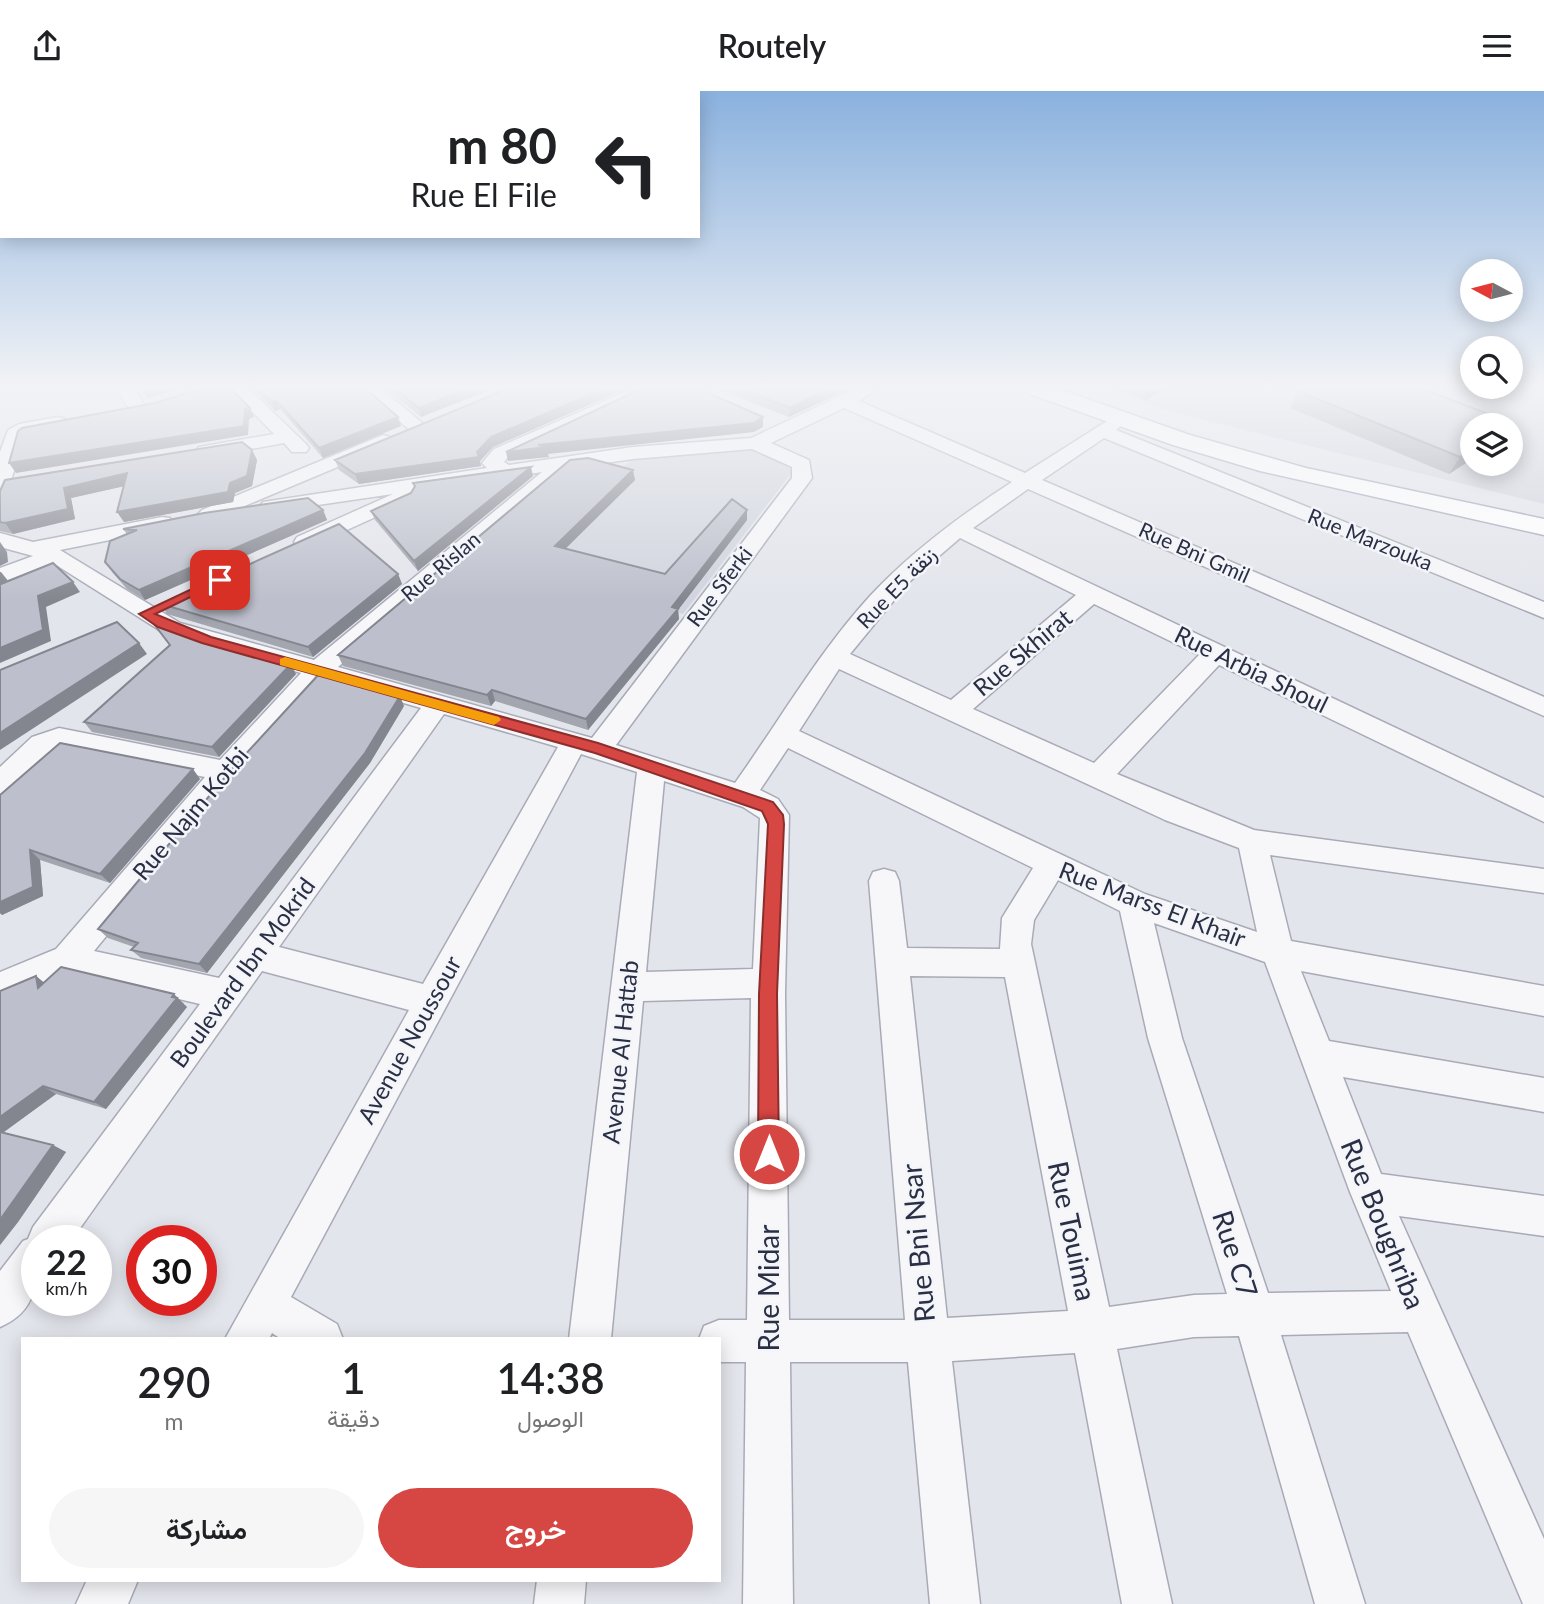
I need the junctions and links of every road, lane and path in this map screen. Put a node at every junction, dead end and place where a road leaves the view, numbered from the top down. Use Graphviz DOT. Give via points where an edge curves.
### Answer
graph roads {
  1 [pos="7,460"];
  2 [pos="311,460"];
  3 [pos="336,460"];
  4 [pos="495,460"];
  5 [pos="590,460"];
  6 [pos="792,460"];
  7 [pos="986,460"];
  8 [pos="1060,460"];
  9 [pos="1191,460"];
  10 [pos="1245,460"];
  11 [pos="565,463"];
  12 [pos="318,467"];
  13 [pos="506,472"];
  14 [pos="28,479"];
  15 [pos="1029,481"];
  16 [pos="434,483"];
  17 [pos="0,484"];
  18 [pos="347,495"];
  19 [pos="1459,512"];
  20 [pos="209,514"];
  21 [pos="1544,527"];
  22 [pos="958,529"];
  23 [pos="1544,537"];
  24 [pos="0,540"];
  25 [pos="45,552"];
  26 [pos="282,553"];
  27 [pos="0,576"];
  28 [pos="1092,593"];
  29 [pos="170,603"];
  30 [pos="1544,611"];
  31 [pos="145,614"];
  32 [pos="121,624"];
  33 [pos="1216,652"];
  34 [pos="834,657"];
  35 [pos="317,671"];
  36 [pos="437,705"];
  37 [pos="1544,707"];
  38 [pos="953,712"];
  39 [pos="784,735"];
  40 [pos="586,746"];
  41 [pos="652,766"];
  42 [pos="226,771"];
  43 [pos="1099,775"];
  44 [pos="0,784"];
  45 [pos="755,801"];
  46 [pos="1544,811"];
  47 [pos="1252,841"];
  48 [pos="1051,866"];
  49 [pos="884,881"];
  50 [pos="1544,881"];
  51 [pos="1134,903"];
  52 [pos="1278,953"];
  53 [pos="257,956"];
  54 [pos="68,960"];
  55 [pos="892,962"];
  56 [pos="1018,963"];
  57 [pos="768,983"];
  58 [pos="0,986"];
  59 [pos="629,987"];
  60 [pos="226,995"];
  61 [pos="431,1001"];
  62 [pos="1544,1001"];
  63 [pos="1318,1056"];
  64 [pos="1544,1095"];
  65 [pos="1369,1192"];
  66 [pos="1544,1216"];
  67 [pos="59,1225"];
  68 [pos="21,1277"];
  69 [pos="0,1306"];
  70 [pos="1418,1311"];
  71 [pos="1254,1315"];
  72 [pos="255,1322"];
  73 [pos="1093,1331"];
  74 [pos="314,1337"];
  75 [pos="590,1337"];
  76 [pos="770,1341"];
  77 [pos="926,1341"];
  78 [pos="721,1342"];
  79 [pos="113,1582"];
  80 [pos="562,1582"];
  81 [pos="1544,1596"];
  82 [pos="101,1604"];
  83 [pos="559,1604"];
  84 [pos="768,1604"];
  85 [pos="955,1604"];
  86 [pos="1147,1604"];
  87 [pos="1340,1604"];
  1 -- 17 [label="street"];
  2 -- 12 [label="street"];
  3 -- 12 [label="street"];
  4 -- 13 [label="street" via="492,463"];
  5 -- 11 [label="street"];
  6 -- 40 [label="street, Rue Sferki" via="802,464 802,478"];
  7 -- 15 [label="street, Rue Bni Gmil"];
  8 -- 15 [label="street, Rue E5 زنقة"];
  9 -- 30 [label="street, Rue Marzouka"];
  10 -- 19 [label="main road"];
  11 -- 13 [label="street"];
  11 -- 35 [label="street, Rue Rislan"];
  12 -- 18 [label="street"];
  12 -- 20 [label="street"];
  13 -- 16 [label="street"];
  14 -- 17 [label="street"];
  15 -- 22 [label="street, Rue E5 زنقة"];
  15 -- 37 [label="street, Rue Bni Gmil"];
  16 -- 18 [label="street"];
  16 -- 26 [label="street"];
  18 -- 20 [label="street"];
  19 -- 21 [label="main road"];
  19 -- 23 [label="main road"];
  20 -- 25 [label="street"];
  22 -- 28 [label="street, Rue Arbia Shoul"];
  22 -- 34 [label="street, Rue E5 زنقة" via="878,601"];
  24 -- 25 [label="street"];
  25 -- 27 [label="street"];
  25 -- 31 [label="street"];
  28 -- 33 [label="street, Rue Arbia Shoul"];
  28 -- 38 [label="street, Rue Skhirat"];
  29 -- 31 [label="street"];
  31 -- 32 [label="street"];
  31 -- 35 [label="street" via="207,640"];
  33 -- 43 [label="street"];
  33 -- 46 [label="street, Rue Arbia Shoul"];
  34 -- 38 [label="street"];
  34 -- 39 [label="street, Rue E5 زنقة"];
  35 -- 36 [label="street"];
  35 -- 42 [label="street, Rue Najm Kotbi"];
  36 -- 40 [label="street"];
  36 -- 53 [label="street, Boulevard Ibn Mokrid"];
  38 -- 43 [label="street"];
  39 -- 45 [label="street, Rue E5 زنقة"];
  39 -- 48 [label="street, Rue Marss El Khair"];
  40 -- 41 [label="street"];
  40 -- 61 [label="street, Avenue Noussour"];
  41 -- 45 [label="street"];
  41 -- 59 [label="street, Avenue Al Hattab"];
  42 -- 44 [label="street" via="59,738 42,744"];
  42 -- 54 [label="street, Rue Najm Kotbi"];
  43 -- 47 [label="street" via="1175,812"];
  45 -- 57 [label="street, Rue Midar" via="775,815 776,824"];
  47 -- 50 [label="street"];
  47 -- 52 [label="street, Rue Boughriba"];
  48 -- 51 [label="street, Rue Marss El Khair"];
  48 -- 56 [label="street, Rue Touima" via="1018,918"];
  49 -- 55 [label="street, Rue Bni Nsar"];
  51 -- 52 [label="street, Rue Marss El Khair"];
  51 -- 71 [label="street, Rue C7" via="1164,1033"];
  52 -- 62 [label="street, Rue Marss El Khair"];
  52 -- 63 [label="street, Rue Boughriba"];
  53 -- 60 [label="street, Boulevard Ibn Mokrid"];
  53 -- 61 [label="street"];
  54 -- 58 [label="street"];
  54 -- 60 [label="street"];
  55 -- 56 [label="street"];
  55 -- 77 [label="street, Rue Bni Nsar"];
  56 -- 73 [label="street, Rue Touima"];
  57 -- 59 [label="street"];
  57 -- 76 [label="street, Rue Midar"];
  59 -- 75 [label="street, Avenue Al Hattab"];
  60 -- 67 [label="street, Boulevard Ibn Mokrid"];
  61 -- 72 [label="street, Avenue Noussour"];
  63 -- 64 [label="street"];
  63 -- 65 [label="street, Rue Boughriba"];
  65 -- 66 [label="street"];
  65 -- 70 [label="street, Rue Boughriba"];
  68 -- 69 [label="street"];
  70 -- 71 [label="street"];
  70 -- 81 [label="street, Rue Boughriba"];
  71 -- 73 [label="street" via="1194,1316"];
  71 -- 87 [label="street, Rue C7"];
  72 -- 74 [label="street"];
  73 -- 77 [label="street"];
  73 -- 86 [label="street, Rue Touima"];
  76 -- 77 [label="street"];
  76 -- 78 [label="street"];
  76 -- 84 [label="street, Rue Midar"];
  77 -- 85 [label="street, Rue Bni Nsar"];
  79 -- 82 [label="street"];
  80 -- 83 [label="street"];
}
